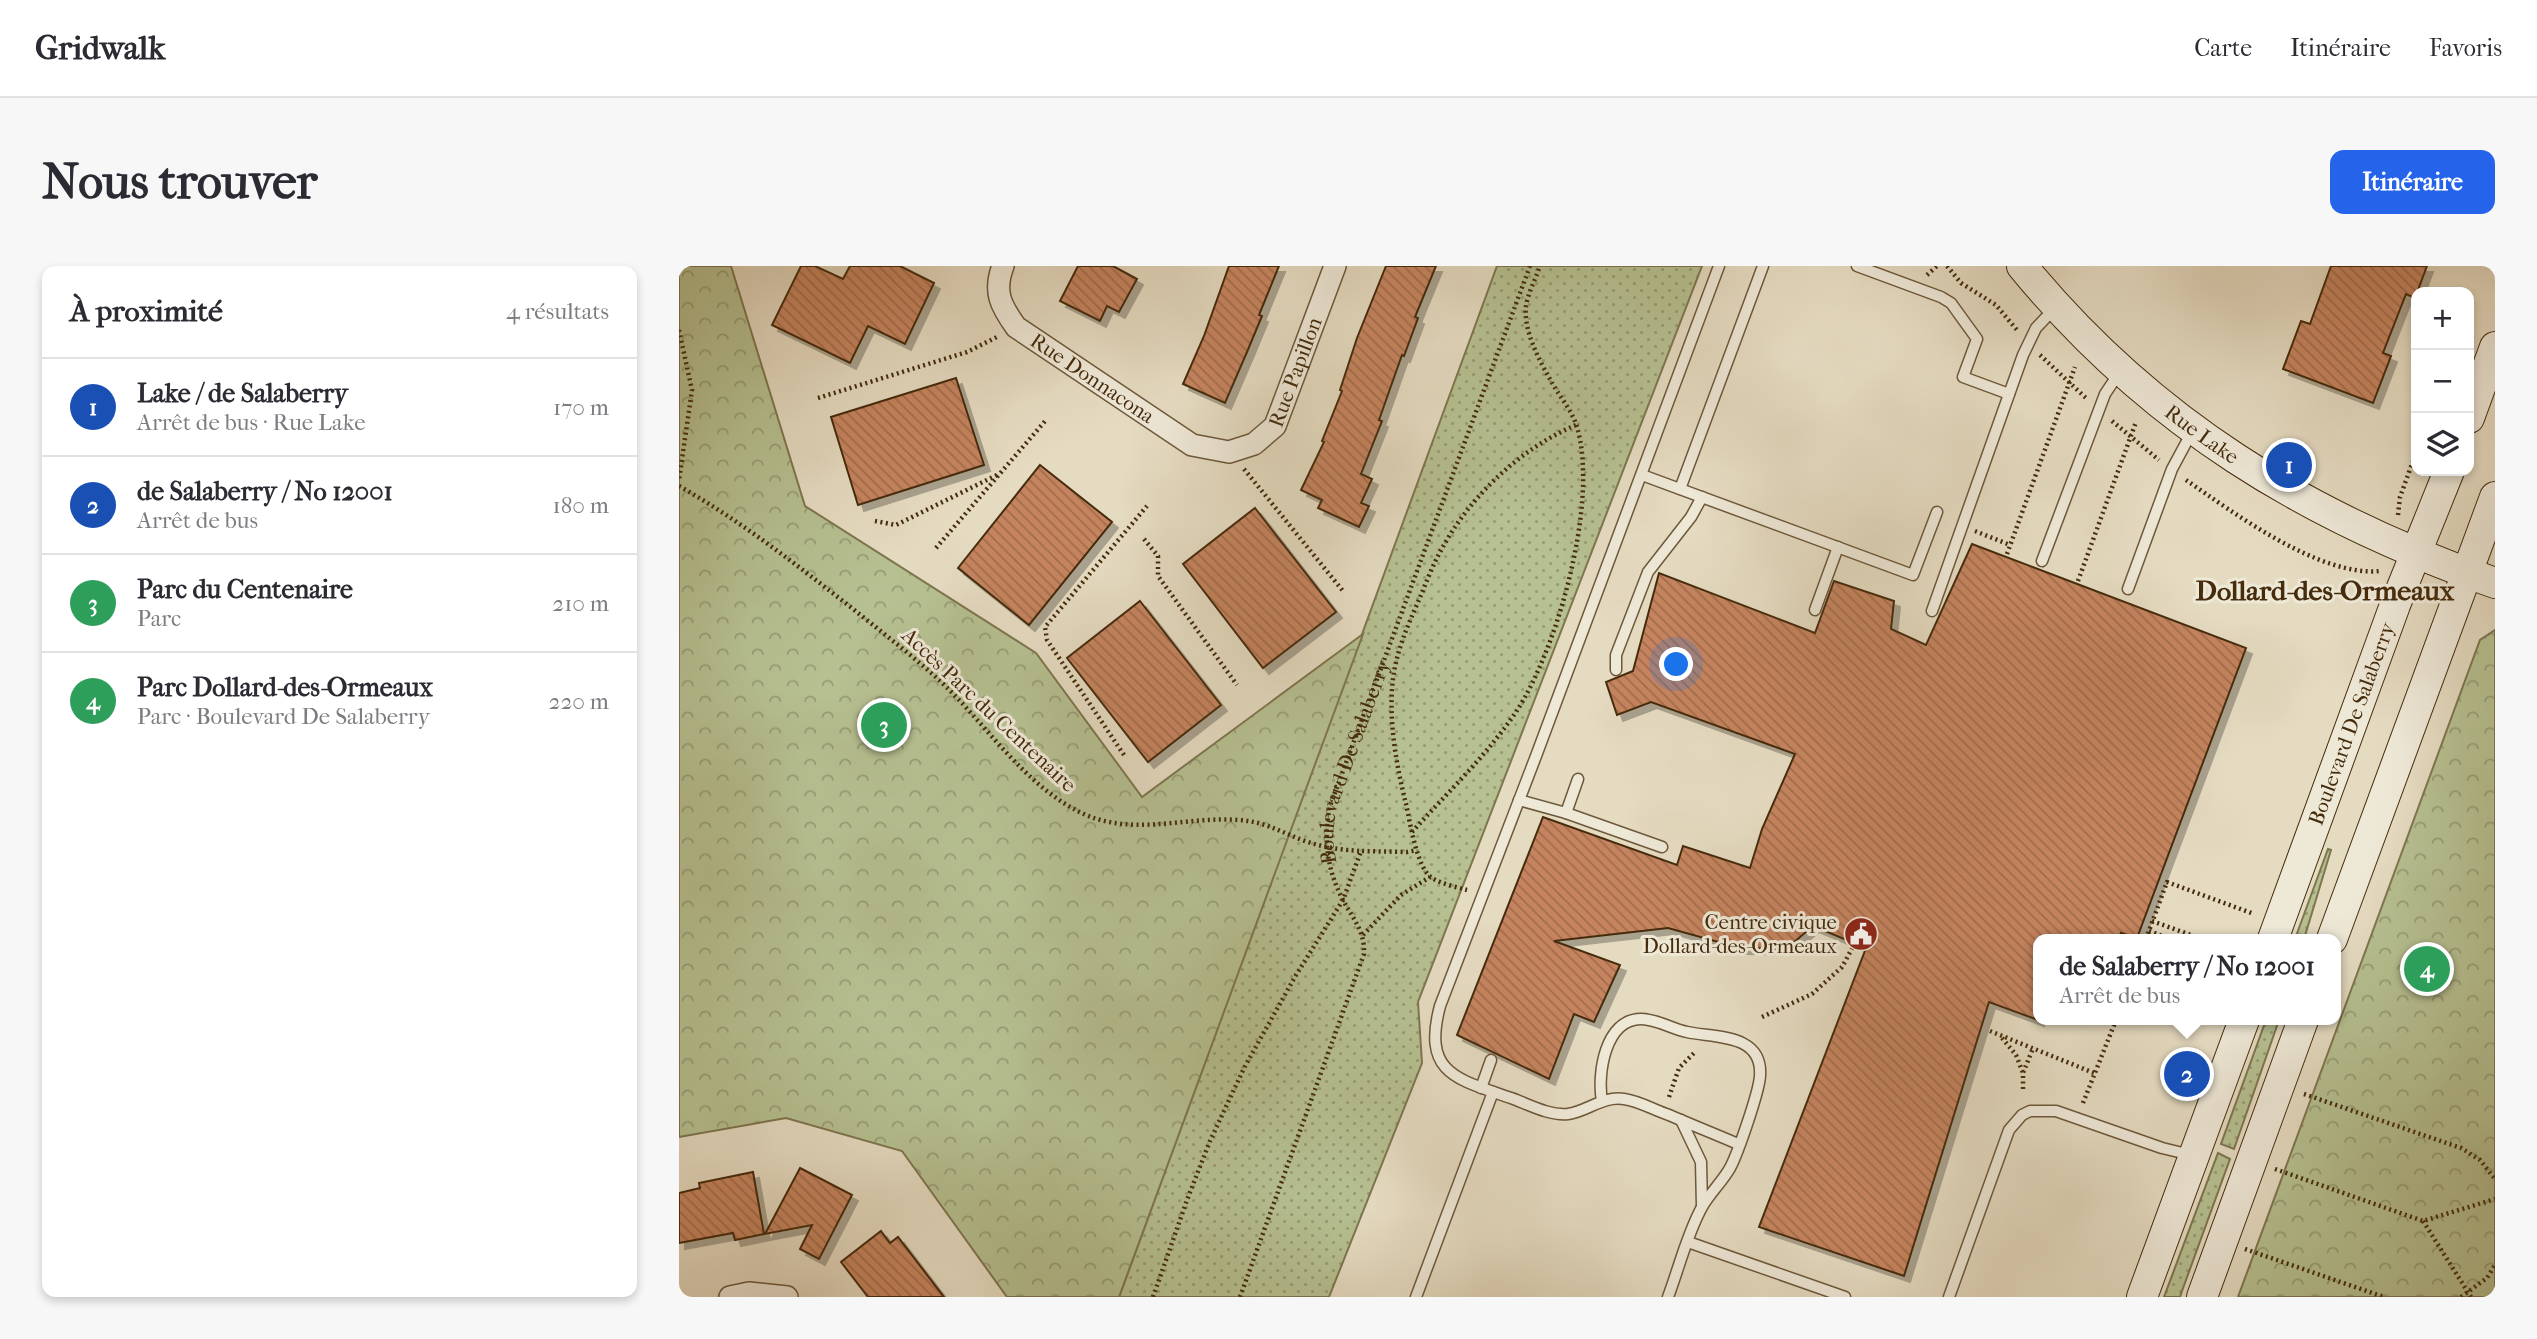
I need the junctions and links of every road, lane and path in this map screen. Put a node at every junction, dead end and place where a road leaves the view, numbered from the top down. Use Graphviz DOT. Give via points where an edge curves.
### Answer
graph roads {
  1 [pos="1003,266"];
  2 [pos="1335,266"];
  3 [pos="1530,266"];
  4 [pos="1541,266"];
  5 [pos="1719,266"];
  6 [pos="1763,266"];
  7 [pos="1857,266"];
  8 [pos="1937,266"];
  9 [pos="1947,266"];
  10 [pos="2022,266"];
  11 [pos="1924,277"];
  12 [pos="2057,306"];
  13 [pos="1016,327"];
  14 [pos="679,330"];
  15 [pos="2016,330"];
  16 [pos="2495,346"];
  17 [pos="2040,355"];
  18 [pos="2075,367"];
  19 [pos="2121,370"];
  20 [pos="2069,383"];
  21 [pos="2009,394"];
  22 [pos="2081,394"];
  23 [pos="818,398"];
  24 [pos="2471,413"];
  25 [pos="1046,420"];
  26 [pos="2136,422"];
  27 [pos="1576,425"];
  28 [pos="2118,427"];
  29 [pos="2193,430"];
  30 [pos="2130,437"];
  31 [pos="1229,452"];
  32 [pos="2163,462"];
  33 [pos="2411,467"];
  34 [pos="1001,473"];
  35 [pos="1642,475"];
  36 [pos="2447,476"];
  37 [pos="2182,477"];
  38 [pos="679,479"];
  39 [pos="679,486"];
  40 [pos="1680,489"];
  41 [pos="1702,497"];
  42 [pos="2495,497"];
  43 [pos="2400,505"];
  44 [pos="1147,506"];
  45 [pos="1937,512"];
  46 [pos="875,521"];
  47 [pos="1974,531"];
  48 [pos="1144,539"];
  49 [pos="2010,545"];
  50 [pos="1838,547"];
  51 [pos="936,548"];
  52 [pos="2416,553"];
  53 [pos="2007,554"];
  54 [pos="2042,561"];
  55 [pos="2371,572"];
  56 [pos="2466,572"];
  57 [pos="2078,581"];
  58 [pos="2495,583"];
  59 [pos="2128,589"];
  60 [pos="1343,591"];
  61 [pos="1403,604"];
  62 [pos="1416,608"];
  63 [pos="1815,610"];
  64 [pos="1932,611"];
  65 [pos="1616,670"];
  66 [pos="1237,685"];
  67 [pos="1124,755"];
  68 [pos="1578,779"];
  69 [pos="1520,800"];
  70 [pos="1566,813"];
  71 [pos="1412,832"];
  72 [pos="1662,847"];
  73 [pos="1327,848"];
  74 [pos="1417,850"];
  75 [pos="1361,851"];
  76 [pos="1430,877"];
  77 [pos="1472,891"];
  78 [pos="1343,900"];
  79 [pos="2246,911"];
  80 [pos="2153,921"];
  81 [pos="2149,931"];
  82 [pos="2148,934"];
  83 [pos="2157,934"];
  84 [pos="2188,934"];
  85 [pos="2275,934"];
  86 [pos="2334,934"];
  87 [pos="1363,935"];
  88 [pos="1855,943"];
  89 [pos="1762,1017"];
  90 [pos="2114,1025"];
  91 [pos="2242,1025"];
  92 [pos="2301,1025"];
  93 [pos="1990,1031"];
  94 [pos="1999,1034"];
  95 [pos="2033,1048"];
  96 [pos="1696,1050"];
  97 [pos="1491,1060"];
  98 [pos="2023,1073"];
  99 [pos="2094,1073"];
  100 [pos="1481,1088"];
  101 [pos="2024,1089"];
  102 [pos="1493,1092"];
  103 [pos="2301,1093"];
  104 [pos="1602,1101"];
  105 [pos="2082,1103"];
  106 [pos="1663,1113"];
  107 [pos="1681,1121"];
  108 [pos="1738,1143"];
  109 [pos="2194,1156"];
  110 [pos="2274,1168"];
  111 [pos="2495,1179"];
  112 [pos="2495,1199"];
  113 [pos="1702,1206"];
  114 [pos="2423,1221"];
  115 [pos="1688,1242"];
  116 [pos="2244,1248"];
  117 [pos="2495,1265"];
  118 [pos="2470,1295"];
  119 [pos="730,1297"];
  120 [pos="787,1297"];
  121 [pos="1153,1297"];
  122 [pos="1240,1297"];
  123 [pos="1416,1297"];
  124 [pos="1668,1297"];
  125 [pos="1845,1297"];
  126 [pos="1949,1297"];
  127 [pos="2142,1297"];
  128 [pos="2202,1297"];
  129 [pos="2384,1297"];
  130 [pos="2461,1297"];
  1 -- 13 [label="street, Rue Donnacona" via="1001,306"];
  2 -- 31 [label="street, Rue Papillon" via="1275,426 1254,444"];
  3 -- 61 [label="path, Boulevard De Salaberry"];
  4 -- 27 [label="path" via="1526,305 1527,323 1550,380"];
  5 -- 35 [label="lane"];
  6 -- 40 [label="lane"];
  7 -- 21 [label="lane" via="1951,303 1977,338 1963,377"];
  8 -- 11 [label="path"];
  9 -- 15 [label="path" via="1961,283 1996,305"];
  10 -- 12 [label="street, Rue Lake"];
  12 -- 19 [label="street, Rue Lake"];
  12 -- 21 [label="lane" via="2036,328"];
  13 -- 23 [label="path" via="967,352"];
  13 -- 31 [label="street, Rue Donnacona" via="1192,445"];
  14 -- 38 [label="path" via="692,390"];
  16 -- 24 [label="street"];
  17 -- 20 [label="path"];
  18 -- 20 [label="path"];
  19 -- 29 [label="street, Rue Lake"];
  19 -- 54 [label="lane" via="2105,394"];
  20 -- 22 [label="path"];
  20 -- 49 [label="path"];
  21 -- 64 [label="lane"];
  25 -- 34 [label="path"];
  26 -- 30 [label="path"];
  27 -- 62 [label="path" via="1535,447 1479,496 1439,554"];
  27 -- 71 [label="path" via="1583,473 1576,557 1546,650 1515,712"];
  28 -- 30 [label="path"];
  29 -- 52 [label="street, Rue Lake" via="2301,499"];
  29 -- 59 [label="lane" via="2172,469"];
  30 -- 32 [label="path"];
  30 -- 57 [label="path"];
  31 -- 60 [label="path"];
  33 -- 43 [label="path"];
  34 -- 46 [label="path" via="896,525"];
  34 -- 51 [label="path"];
  35 -- 40 [label="lane"];
  35 -- 69 [label="lane"];
  36 -- 52 [label="street, Boulevard De Salaberry"];
  37 -- 55 [label="path" via="2322,561"];
  39 -- 73 [label="path, Accès Parc du Centenaire" via="750,530 903,650 966,707 1023,769 1066,804 1101,821 1123,825 1255,821"];
  40 -- 41 [label="lane"];
  41 -- 50 [label="lane"];
  41 -- 65 [label="lane" via="1648,572 1616,654"];
  42 -- 56 [label="street"];
  44 -- 67 [label="path" via="1045,627 1047,640"];
  45 -- 50 [label="lane" via="1913,575"];
  47 -- 49 [label="path"];
  48 -- 66 [label="path" via="1158,556 1158,576"];
  49 -- 53 [label="path"];
  50 -- 63 [label="lane"];
  52 -- 56 [label="street, Rue Lake"];
  52 -- 85 [label="street, Boulevard De Salaberry"];
  56 -- 58 [label="street, Rue Lake"];
  56 -- 86 [label="street"];
  61 -- 62 [label="path"];
  61 -- 73 [label="path, Boulevard De Salaberry" via="1330,806"];
  62 -- 71 [label="path" via="1399,647 1392,707 1396,757"];
  68 -- 70 [label="lane"];
  69 -- 70 [label="lane"];
  69 -- 100 [label="lane" via="1436,1022 1438,1058 1454,1075"];
  70 -- 72 [label="lane"];
  71 -- 74 [label="path"];
  73 -- 75 [label="path, Accès Parc du Centenaire"];
  73 -- 78 [label="path, Boulevard De Salaberry"];
  74 -- 75 [label="path, Accès Parc du Centenaire"];
  74 -- 76 [label="path"];
  75 -- 78 [label="path"];
  76 -- 77 [label="path"];
  76 -- 87 [label="path" via="1401,895"];
  78 -- 87 [label="path, Boulevard De Salaberry"];
  78 -- 121 [label="path" via="1244,1068 1210,1141"];
  79 -- 80 [label="path" via="2167,882"];
  80 -- 81 [label="path"];
  80 -- 84 [label="path"];
  81 -- 82 [label="path"];
  81 -- 83 [label="path"];
  87 -- 122 [label="path" via="1360,968"];
  88 -- 89 [label="path" via="1842,967 1820,988"];
  90 -- 99 [label="path"];
  91 -- 109 [label="street"];
  92 -- 128 [label="street"];
  93 -- 94 [label="path"];
  94 -- 95 [label="path"];
  94 -- 98 [label="path"];
  95 -- 98 [label="path"];
  95 -- 99 [label="path"];
  96 -- 106 [label="path" via="1679,1068"];
  97 -- 100 [label="lane"];
  98 -- 101 [label="path"];
  99 -- 105 [label="path"];
  100 -- 102 [label="lane"];
  102 -- 104 [label="lane" via="1557,1114"];
  102 -- 123 [label="lane"];
  103 -- 111 [label="path" via="2461,1148 2480,1160"];
  104 -- 106 [label="lane" via="1624,1099"];
  104 -- 108 [label="lane" via="1602,1063 1615,1033 1630,1021 1644,1019 1683,1032 1730,1038 1751,1050 1760,1066"];
  106 -- 107 [label="lane"];
  107 -- 108 [label="lane"];
  107 -- 113 [label="lane" via="1701,1163"];
  108 -- 113 [label="lane" via="1730,1167"];
  109 -- 126 [label="lane" via="2056,1111 2036,1109 2022,1115 2009,1130"];
  109 -- 127 [label="street"];
  110 -- 114 [label="path"];
  112 -- 114 [label="path"];
  113 -- 115 [label="lane"];
  114 -- 118 [label="path"];
  115 -- 124 [label="lane"];
  115 -- 125 [label="lane"];
  116 -- 129 [label="path"];
  117 -- 118 [label="path"];
  118 -- 130 [label="path"];
  119 -- 120 [label="street" via="749,1293"];
}
